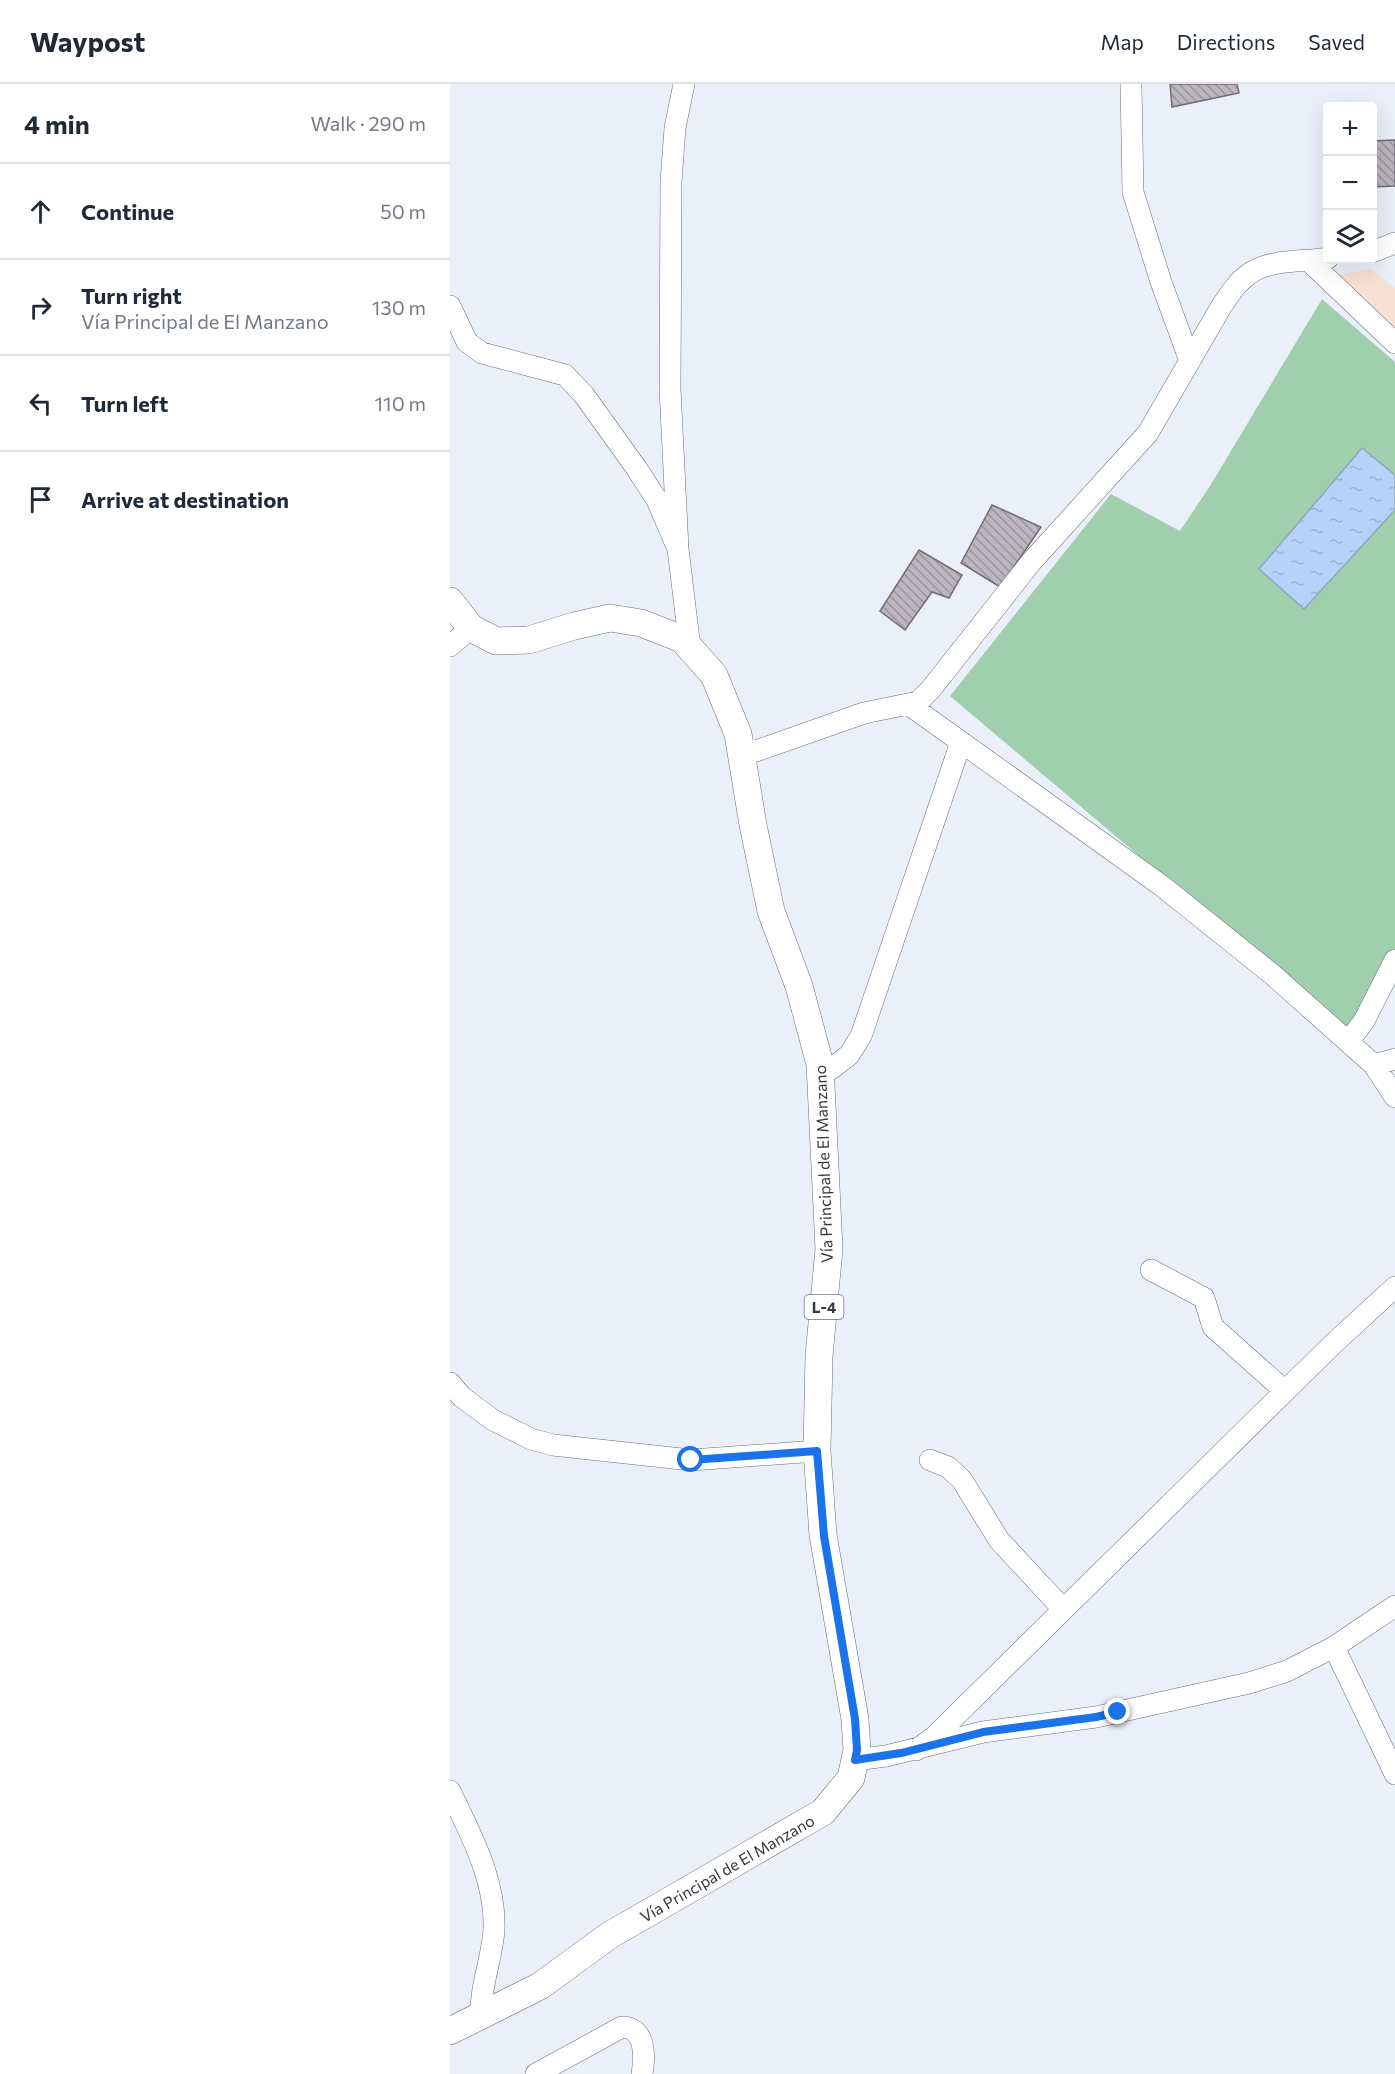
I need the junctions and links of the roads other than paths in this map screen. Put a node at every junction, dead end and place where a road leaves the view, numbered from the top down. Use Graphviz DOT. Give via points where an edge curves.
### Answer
graph roads {
  1 [pos="684,84"];
  2 [pos="1131,84"];
  3 [pos="1395,243"];
  4 [pos="1377,250"];
  5 [pos="1318,260"];
  6 [pos="450,306"];
  7 [pos="1395,343"];
  8 [pos="1191,361"];
  9 [pos="678,549"];
  10 [pos="450,601"];
  11 [pos="471,628"];
  12 [pos="450,646"];
  13 [pos="690,648"];
  14 [pos="908,704"];
  15 [pos="738,734"];
  16 [pos="961,742"];
  17 [pos="1395,960"];
  18 [pos="1348,1041"];
  19 [pos="1395,1059"];
  20 [pos="820,1064"];
  21 [pos="1374,1065"];
  22 [pos="1395,1097"];
  23 [pos="1151,1270"];
  24 [pos="1395,1287"];
  25 [pos="450,1383"];
  26 [pos="1285,1391"];
  27 [pos="817,1451"];
  28 [pos="930,1460"];
  29 [pos="1395,1606"];
  30 [pos="1063,1609"];
  31 [pos="1334,1647"];
  32 [pos="916,1750"];
  33 [pos="855,1760"];
  34 [pos="1395,1774"];
  35 [pos="450,1791"];
  36 [pos="481,2016"];
  37 [pos="450,2031"];
  38 [pos="536,2074"];
  39 [pos="642,2074"];
  1 -- 9 [label="street" via="675,128 671,194 670,389"];
  2 -- 8 [label="street" via="1133,192"];
  3 -- 4 [label="street"];
  5 -- 7 [label="street"];
  5 -- 8 [label="street" via="1269,265 1250,273 1221,307"];
  6 -- 9 [label="street" via="467,342 482,353 565,375 584,395 657,500"];
  8 -- 14 [label="street" via="1148,433 1032,561 931,689 918,702"];
  9 -- 13 [label="street"];
  10 -- 11 [label="main road, Vía Principal de El Manzano / L-4"];
  11 -- 12 [label="street"];
  11 -- 13 [label="main road, Vía Principal de El Manzano / L-4" via="495,641 530,640 610,618 672,635"];
  13 -- 15 [label="main road, Vía Principal de El Manzano / L-4" via="714,675"];
  14 -- 15 [label="street" via="864,713 756,751 741,749"];
  14 -- 16 [label="street"];
  15 -- 20 [label="main road, Vía Principal de El Manzano / L-4" via="771,911 799,986"];
  16 -- 18 [label="street" via="1162,886 1274,975"];
  16 -- 20 [label="street" via="861,1036 849,1055 831,1069"];
  17 -- 18 [label="street" via="1364,1021"];
  18 -- 21 [label="street"];
  19 -- 21 [label="street"];
  20 -- 27 [label="main road, Vía Principal de El Manzano / L-4" via="829,1249 819,1356"];
  21 -- 22 [label="street"];
  23 -- 26 [label="street" via="1204,1298 1213,1327"];
  24 -- 26 [label="street"];
  25 -- 27 [label="street" via="493,1420 553,1445 691,1460"];
  26 -- 30 [label="street"];
  27 -- 33 [label="main road, Vía Principal de El Manzano / L-4" via="824,1536 855,1719"];
  28 -- 30 [label="street" via="948,1467 962,1480 999,1540"];
  29 -- 31 [label="street"];
  30 -- 32 [label="street" via="934,1737"];
  31 -- 32 [label="street" via="1287,1671 1249,1683 1096,1717 983,1732"];
  31 -- 34 [label="street"];
  32 -- 33 [label="street"];
  33 -- 36 [label="main road, Vía Principal de El Manzano / L-4" via="851,1778 824,1812 610,1935 540,1986"];
  35 -- 36 [label="street" via="483,1864 493,1900 494,1930"];
  36 -- 37 [label="main road, Vía Principal de El Manzano / L-4"];
  38 -- 39 [label="street" via="622,2028 632,2029 640,2036 644,2052"];
}
